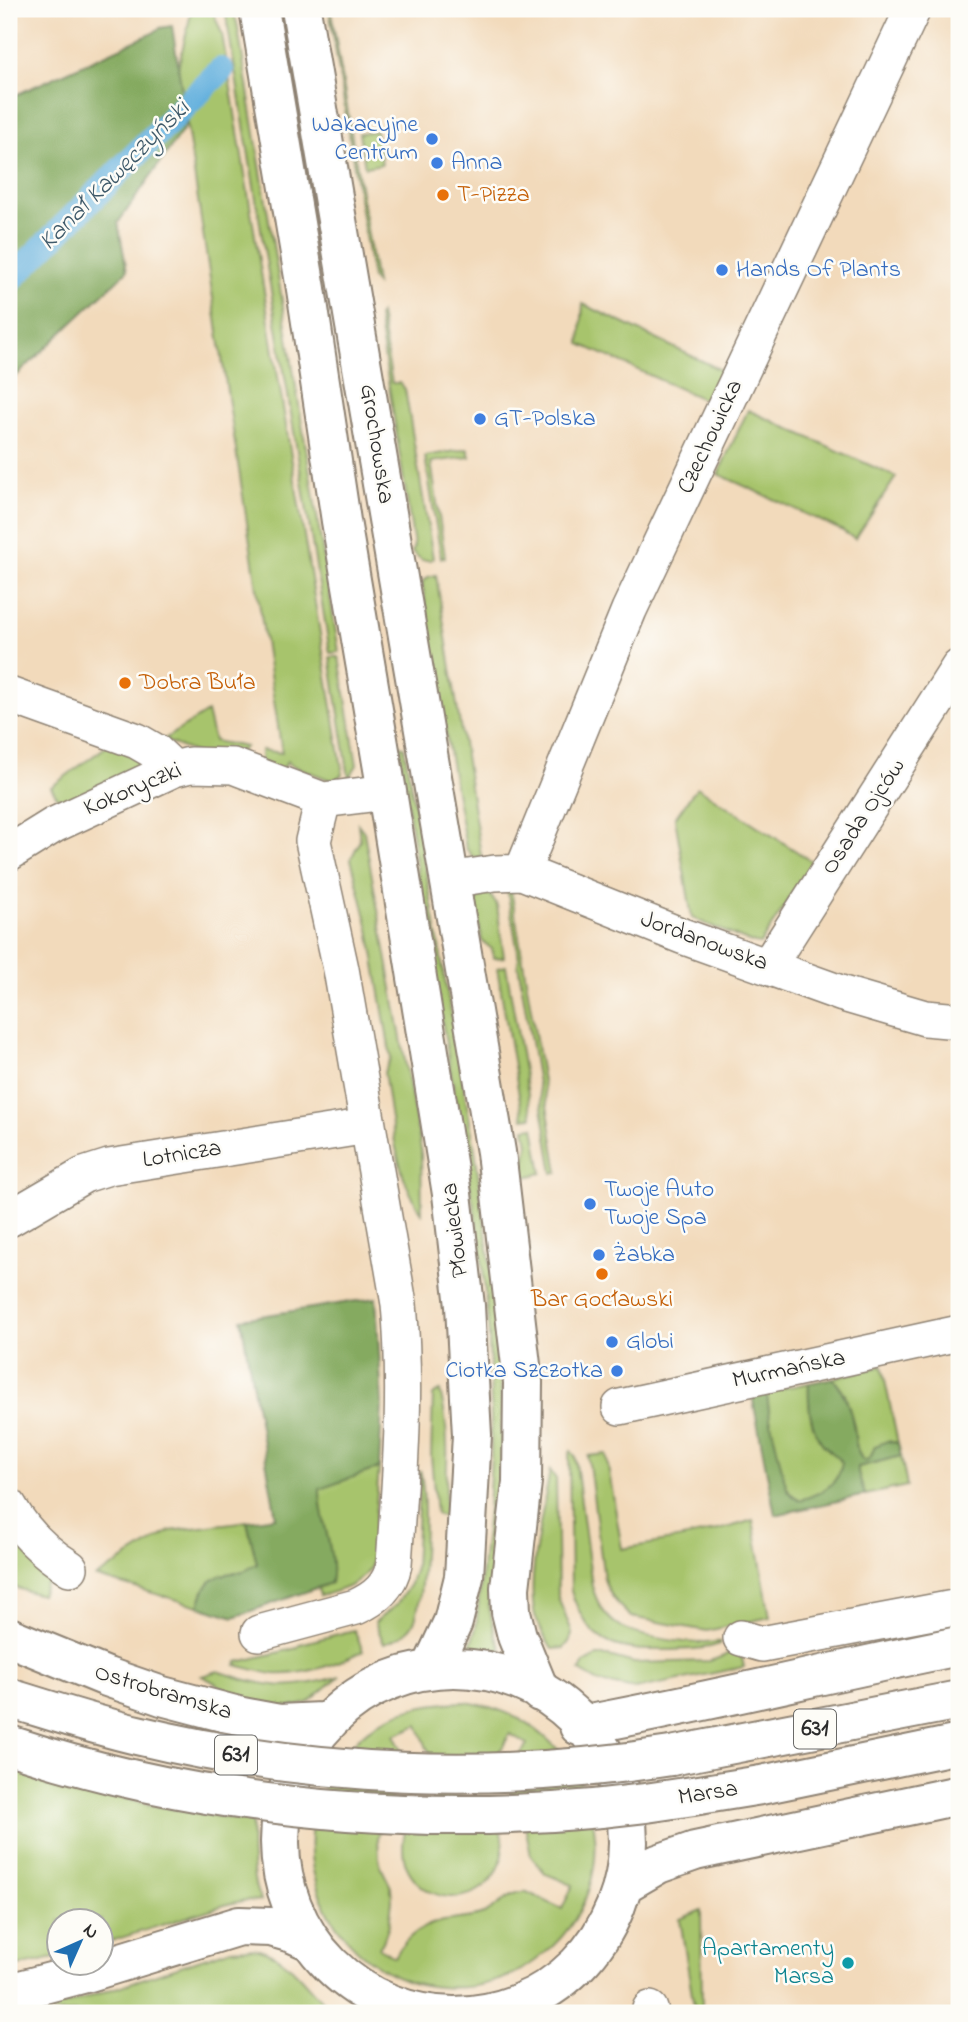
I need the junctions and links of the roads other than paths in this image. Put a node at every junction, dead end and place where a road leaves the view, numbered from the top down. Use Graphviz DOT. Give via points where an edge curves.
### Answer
graph roads {
  1 [pos="259,9"];
  2 [pos="301,9"];
  3 [pos="913,9"];
  4 [pos="959,667"];
  5 [pos="9,695"];
  6 [pos="174,769"];
  7 [pos="387,793"];
  8 [pos="323,800"];
  9 [pos="9,853"];
  10 [pos="522,872"];
  11 [pos="449,880"];
  12 [pos="768,966"];
  13 [pos="959,1021"];
  14 [pos="368,1126"];
  15 [pos="9,1219"];
  16 [pos="959,1333"];
  17 [pos="620,1407"];
  18 [pos="9,1506"];
  19 [pos="70,1568"];
  20 [pos="959,1607"];
  21 [pos="259,1633"];
  22 [pos="9,1637"];
  23 [pos="741,1638"];
  24 [pos="959,1646"];
  25 [pos="432,1667"];
  26 [pos="540,1692"];
  27 [pos="9,1698"];
  28 [pos="959,1700"];
  29 [pos="322,1722"];
  30 [pos="579,1726"];
  31 [pos="959,1744"];
  32 [pos="9,1745"];
  33 [pos="959,1795"];
  34 [pos="627,1882"];
  35 [pos="310,1941"];
  36 [pos="9,1993"];
  37 [pos="563,2000"];
  38 [pos="460,2012"];
  1 -- 7 [label="main road, Grochowska"];
  2 -- 11 [label="main road, Grochowska"];
  3 -- 10 [label="street, Czechowicka" via="629,610"];
  4 -- 12 [label="street, Osada Ojców"];
  5 -- 6 [label="street" via="137,741"];
  6 -- 8 [label="street, Kokoryczki" via="233,766"];
  6 -- 9 [label="street, Kokoryczki" via="54,825"];
  7 -- 8 [label="street, Kokoryczki"];
  7 -- 25 [label="main road, Płowiecka" via="452,1194 465,1306 472,1435 464,1577 453,1622"];
  8 -- 14 [label="street" via="313,841"];
  10 -- 11 [label="street, Jordanowska"];
  10 -- 12 [label="street, Jordanowska"];
  11 -- 26 [label="main road, Płowiecka" via="496,1153 523,1382 522,1482 511,1612"];
  12 -- 13 [label="street, Jordanowska" via="883,1007"];
  14 -- 15 [label="street, Lotnicza" via="109,1167 84,1175"];
  14 -- 21 [label="street" via="402,1344 402,1454 392,1574 369,1602"];
  16 -- 17 [label="street, Murmańska"];
  18 -- 19 [label="street" via="29,1536"];
  20 -- 23 [label="street" via="762,1644"];
  22 -- 29 [label="main road, Ostrobramska" via="162,1696 279,1724"];
  24 -- 30 [label="main road"];
  25 -- 26 [label="main road" via="488,1671"];
  25 -- 29 [label="main road" via="373,1684"];
  26 -- 30 [label="main road"];
  27 -- 28 [label="main road, Marsa / 631, bridge" via="137,1735 237,1755 373,1770 469,1773 649,1759"];
  29 -- 35 [label="main road" via="291,1777 280,1849 284,1886"];
  30 -- 34 [label="main road" via="604,1757 625,1806 631,1831"];
  31 -- 32 [label="main road, Marsa / 631, bridge" via="670,1800 498,1815 365,1812 234,1798 104,1772"];
  33 -- 34 [label="main road" via="695,1851 658,1864"];
  34 -- 37 [label="main road" via="603,1943"];
  35 -- 36 [label="main road" via="271,1927 239,1926"];
  35 -- 38 [label="main road" via="329,1964 371,1995"];
  37 -- 38 [label="main road"];
}
